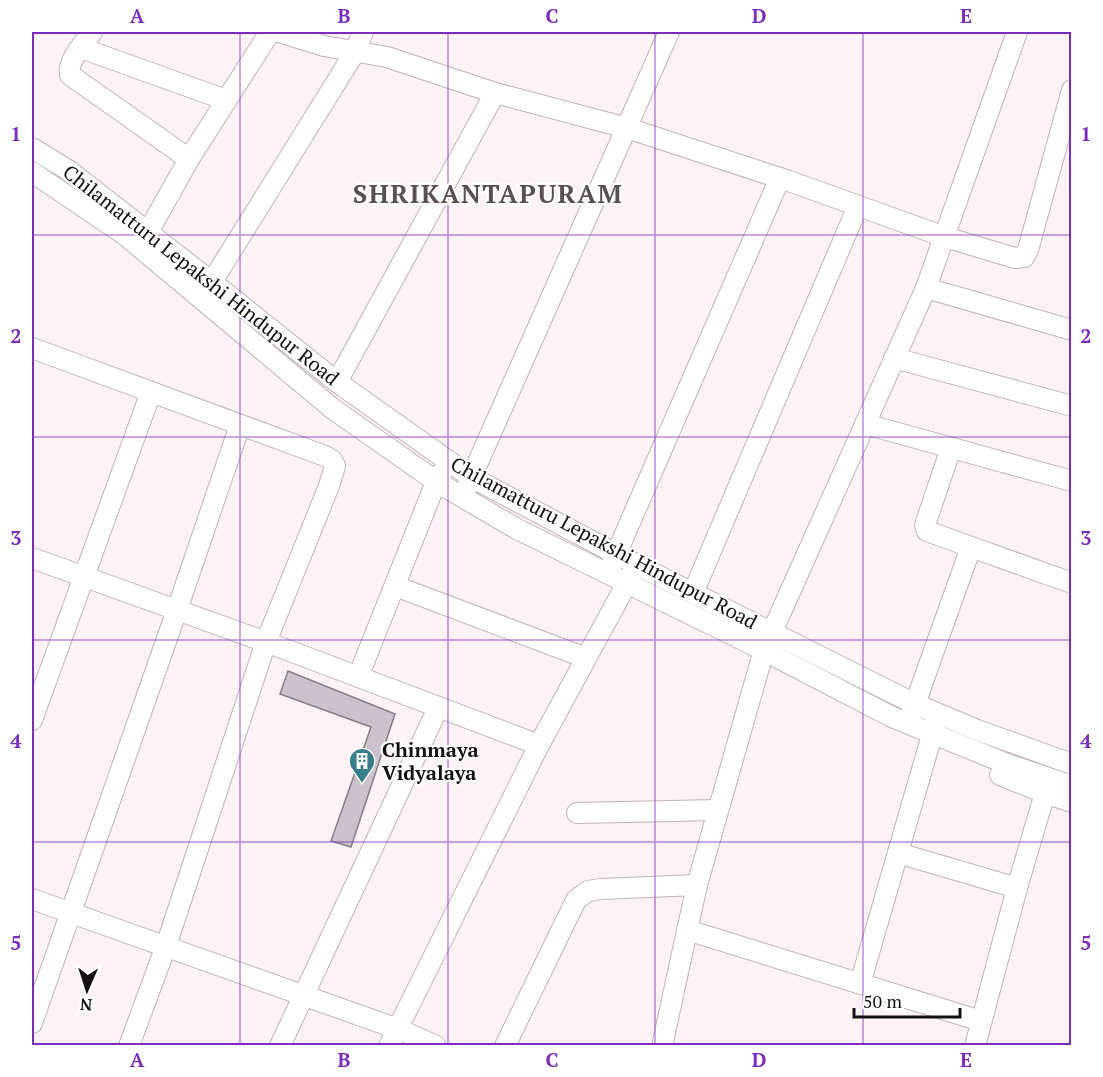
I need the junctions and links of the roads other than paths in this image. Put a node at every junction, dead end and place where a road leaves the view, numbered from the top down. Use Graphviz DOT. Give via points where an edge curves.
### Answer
graph roads {
  1 [pos="270,32"];
  2 [pos="279,32"];
  3 [pos="363,32"];
  4 [pos="669,32"];
  5 [pos="1017,32"];
  6 [pos="87,40"];
  7 [pos="355,52"];
  8 [pos="1071,90"];
  9 [pos="495,93"];
  10 [pos="226,100"];
  11 [pos="627,128"];
  12 [pos="32,148"];
  13 [pos="189,159"];
  14 [pos="32,172"];
  15 [pos="780,178"];
  16 [pos="858,206"];
  17 [pos="148,232"];
  18 [pos="945,237"];
  19 [pos="213,283"];
  20 [pos="926,288"];
  21 [pos="201,299"];
  22 [pos="1071,330"];
  23 [pos="32,348"];
  24 [pos="894,358"];
  25 [pos="337,382"];
  26 [pos="151,392"];
  27 [pos="1071,406"];
  28 [pos="240,424"];
  29 [pos="865,424"];
  30 [pos="951,448"];
  31 [pos="449,461"];
  32 [pos="471,477"];
  33 [pos="1071,481"];
  34 [pos="436,482"];
  35 [pos="462,497"];
  36 [pos="971,547"];
  37 [pos="617,555"];
  38 [pos="32,558"];
  39 [pos="637,565"];
  40 [pos="607,573"];
  41 [pos="84,577"];
  42 [pos="627,582"];
  43 [pos="1071,583"];
  44 [pos="395,586"];
  45 [pos="693,593"];
  46 [pos="177,610"];
  47 [pos="767,641"];
  48 [pos="266,642"];
  49 [pos="586,658"];
  50 [pos="358,677"];
  51 [pos="915,704"];
  52 [pos="438,708"];
  53 [pos="939,713"];
  54 [pos="32,720"];
  55 [pos="907,723"];
  56 [pos="977,730"];
  57 [pos="933,734"];
  58 [pos="539,745"];
  59 [pos="971,750"];
  60 [pos="1071,764"];
  61 [pos="1071,786"];
  62 [pos="1045,793"];
  63 [pos="1071,802"];
  64 [pos="718,810"];
  65 [pos="577,813"];
  66 [pos="898,853"];
  67 [pos="698,885"];
  68 [pos="1017,888"];
  69 [pos="32,899"];
  70 [pos="69,912"];
  71 [pos="687,930"];
  72 [pos="166,946"];
  73 [pos="860,984"];
  74 [pos="304,995"];
  75 [pos="981,1021"];
  76 [pos="32,1023"];
  77 [pos="393,1037"];
  78 [pos="129,1046"];
  79 [pos="280,1046"];
  80 [pos="436,1046"];
  81 [pos="505,1046"];
  82 [pos="662,1046"];
  83 [pos="975,1046"];
  1 -- 10 [label="street"];
  2 -- 7 [label="street"];
  3 -- 7 [label="street"];
  4 -- 11 [label="street"];
  5 -- 18 [label="street"];
  6 -- 10 [label="street"];
  6 -- 13 [label="street" via="72,62 70,75"];
  7 -- 9 [label="street" via="387,57"];
  7 -- 19 [label="street"];
  8 -- 18 [label="street" via="1024,257 1015,258"];
  9 -- 11 [label="street"];
  9 -- 25 [label="street"];
  10 -- 13 [label="street"];
  11 -- 15 [label="street"];
  11 -- 32 [label="street"];
  12 -- 17 [label="street, Chilamatturu Lepakshi Hindupur Road" via="68,170"];
  13 -- 17 [label="street"];
  14 -- 21 [label="street, Chilamatturu Lepakshi Hindupur Road" via="125,235"];
  15 -- 16 [label="street"];
  15 -- 37 [label="street"];
  16 -- 18 [label="street"];
  16 -- 45 [label="street"];
  17 -- 19 [label="street, Chilamatturu Lepakshi Hindupur Road"];
  18 -- 20 [label="street"];
  19 -- 21 [label="street"];
  19 -- 25 [label="street, Chilamatturu Lepakshi Hindupur Road"];
  20 -- 22 [label="street"];
  20 -- 24 [label="street"];
  21 -- 34 [label="street, Chilamatturu Lepakshi Hindupur Road" via="333,409"];
  23 -- 26 [label="street"];
  24 -- 27 [label="street"];
  24 -- 29 [label="street"];
  25 -- 31 [label="street, Chilamatturu Lepakshi Hindupur Road"];
  26 -- 28 [label="street"];
  26 -- 41 [label="street"];
  28 -- 46 [label="street"];
  28 -- 48 [label="street" via="326,456 335,466"];
  29 -- 30 [label="street"];
  29 -- 47 [label="street"];
  30 -- 33 [label="street"];
  30 -- 36 [label="street" via="925,525 933,535"];
  31 -- 32 [label="street, Chilamatturu Lepakshi Hindupur Road"];
  31 -- 34 [label="street"];
  32 -- 35 [label="street"];
  32 -- 37 [label="street, Chilamatturu Lepakshi Hindupur Road"];
  34 -- 35 [label="street, Chilamatturu Lepakshi Hindupur Road"];
  34 -- 44 [label="street"];
  35 -- 40 [label="street, Chilamatturu Lepakshi Hindupur Road"];
  36 -- 43 [label="street"];
  36 -- 51 [label="street"];
  37 -- 39 [label="street, Chilamatturu Lepakshi Hindupur Road"];
  37 -- 40 [label="street"];
  38 -- 41 [label="street"];
  39 -- 42 [label="street"];
  39 -- 45 [label="street, Chilamatturu Lepakshi Hindupur Road"];
  40 -- 42 [label="street, Chilamatturu Lepakshi Hindupur Road"];
  41 -- 46 [label="street"];
  41 -- 54 [label="street"];
  42 -- 47 [label="street, Chilamatturu Lepakshi Hindupur Road"];
  42 -- 49 [label="street"];
  44 -- 49 [label="street"];
  44 -- 50 [label="street"];
  45 -- 47 [label="street, Chilamatturu Lepakshi Hindupur Road"];
  46 -- 48 [label="street"];
  46 -- 70 [label="street"];
  47 -- 51 [label="street, Chilamatturu Lepakshi Hindupur Road"];
  47 -- 55 [label="street, Chilamatturu Lepakshi Hindupur Road"];
  47 -- 64 [label="street"];
  48 -- 50 [label="street"];
  48 -- 72 [label="street"];
  49 -- 58 [label="street"];
  50 -- 52 [label="street"];
  51 -- 53 [label="street, Chilamatturu Lepakshi Hindupur Road"];
  51 -- 55 [label="street"];
  52 -- 58 [label="street"];
  52 -- 74 [label="street"];
  53 -- 56 [label="street, Chilamatturu Lepakshi Hindupur Road"];
  53 -- 57 [label="street"];
  55 -- 57 [label="street, Chilamatturu Lepakshi Hindupur Road"];
  56 -- 59 [label="street"];
  56 -- 60 [label="street, Chilamatturu Lepakshi Hindupur Road"];
  57 -- 59 [label="street, Chilamatturu Lepakshi Hindupur Road"];
  57 -- 66 [label="street"];
  58 -- 77 [label="street"];
  59 -- 61 [label="street, Chilamatturu Lepakshi Hindupur Road"];
  59 -- 62 [label="street" via="974,762"];
  62 -- 63 [label="street"];
  62 -- 68 [label="street"];
  64 -- 65 [label="street"];
  64 -- 67 [label="street"];
  66 -- 68 [label="street"];
  66 -- 73 [label="street"];
  67 -- 71 [label="street"];
  67 -- 81 [label="street" via="601,889 588,891 576,900"];
  68 -- 75 [label="street"];
  69 -- 70 [label="street"];
  70 -- 72 [label="street"];
  70 -- 76 [label="street"];
  71 -- 73 [label="street"];
  71 -- 82 [label="street"];
  72 -- 74 [label="street"];
  72 -- 78 [label="street"];
  73 -- 75 [label="street"];
  74 -- 77 [label="street"];
  74 -- 79 [label="street"];
  75 -- 83 [label="street"];
  77 -- 80 [label="street"];
}
